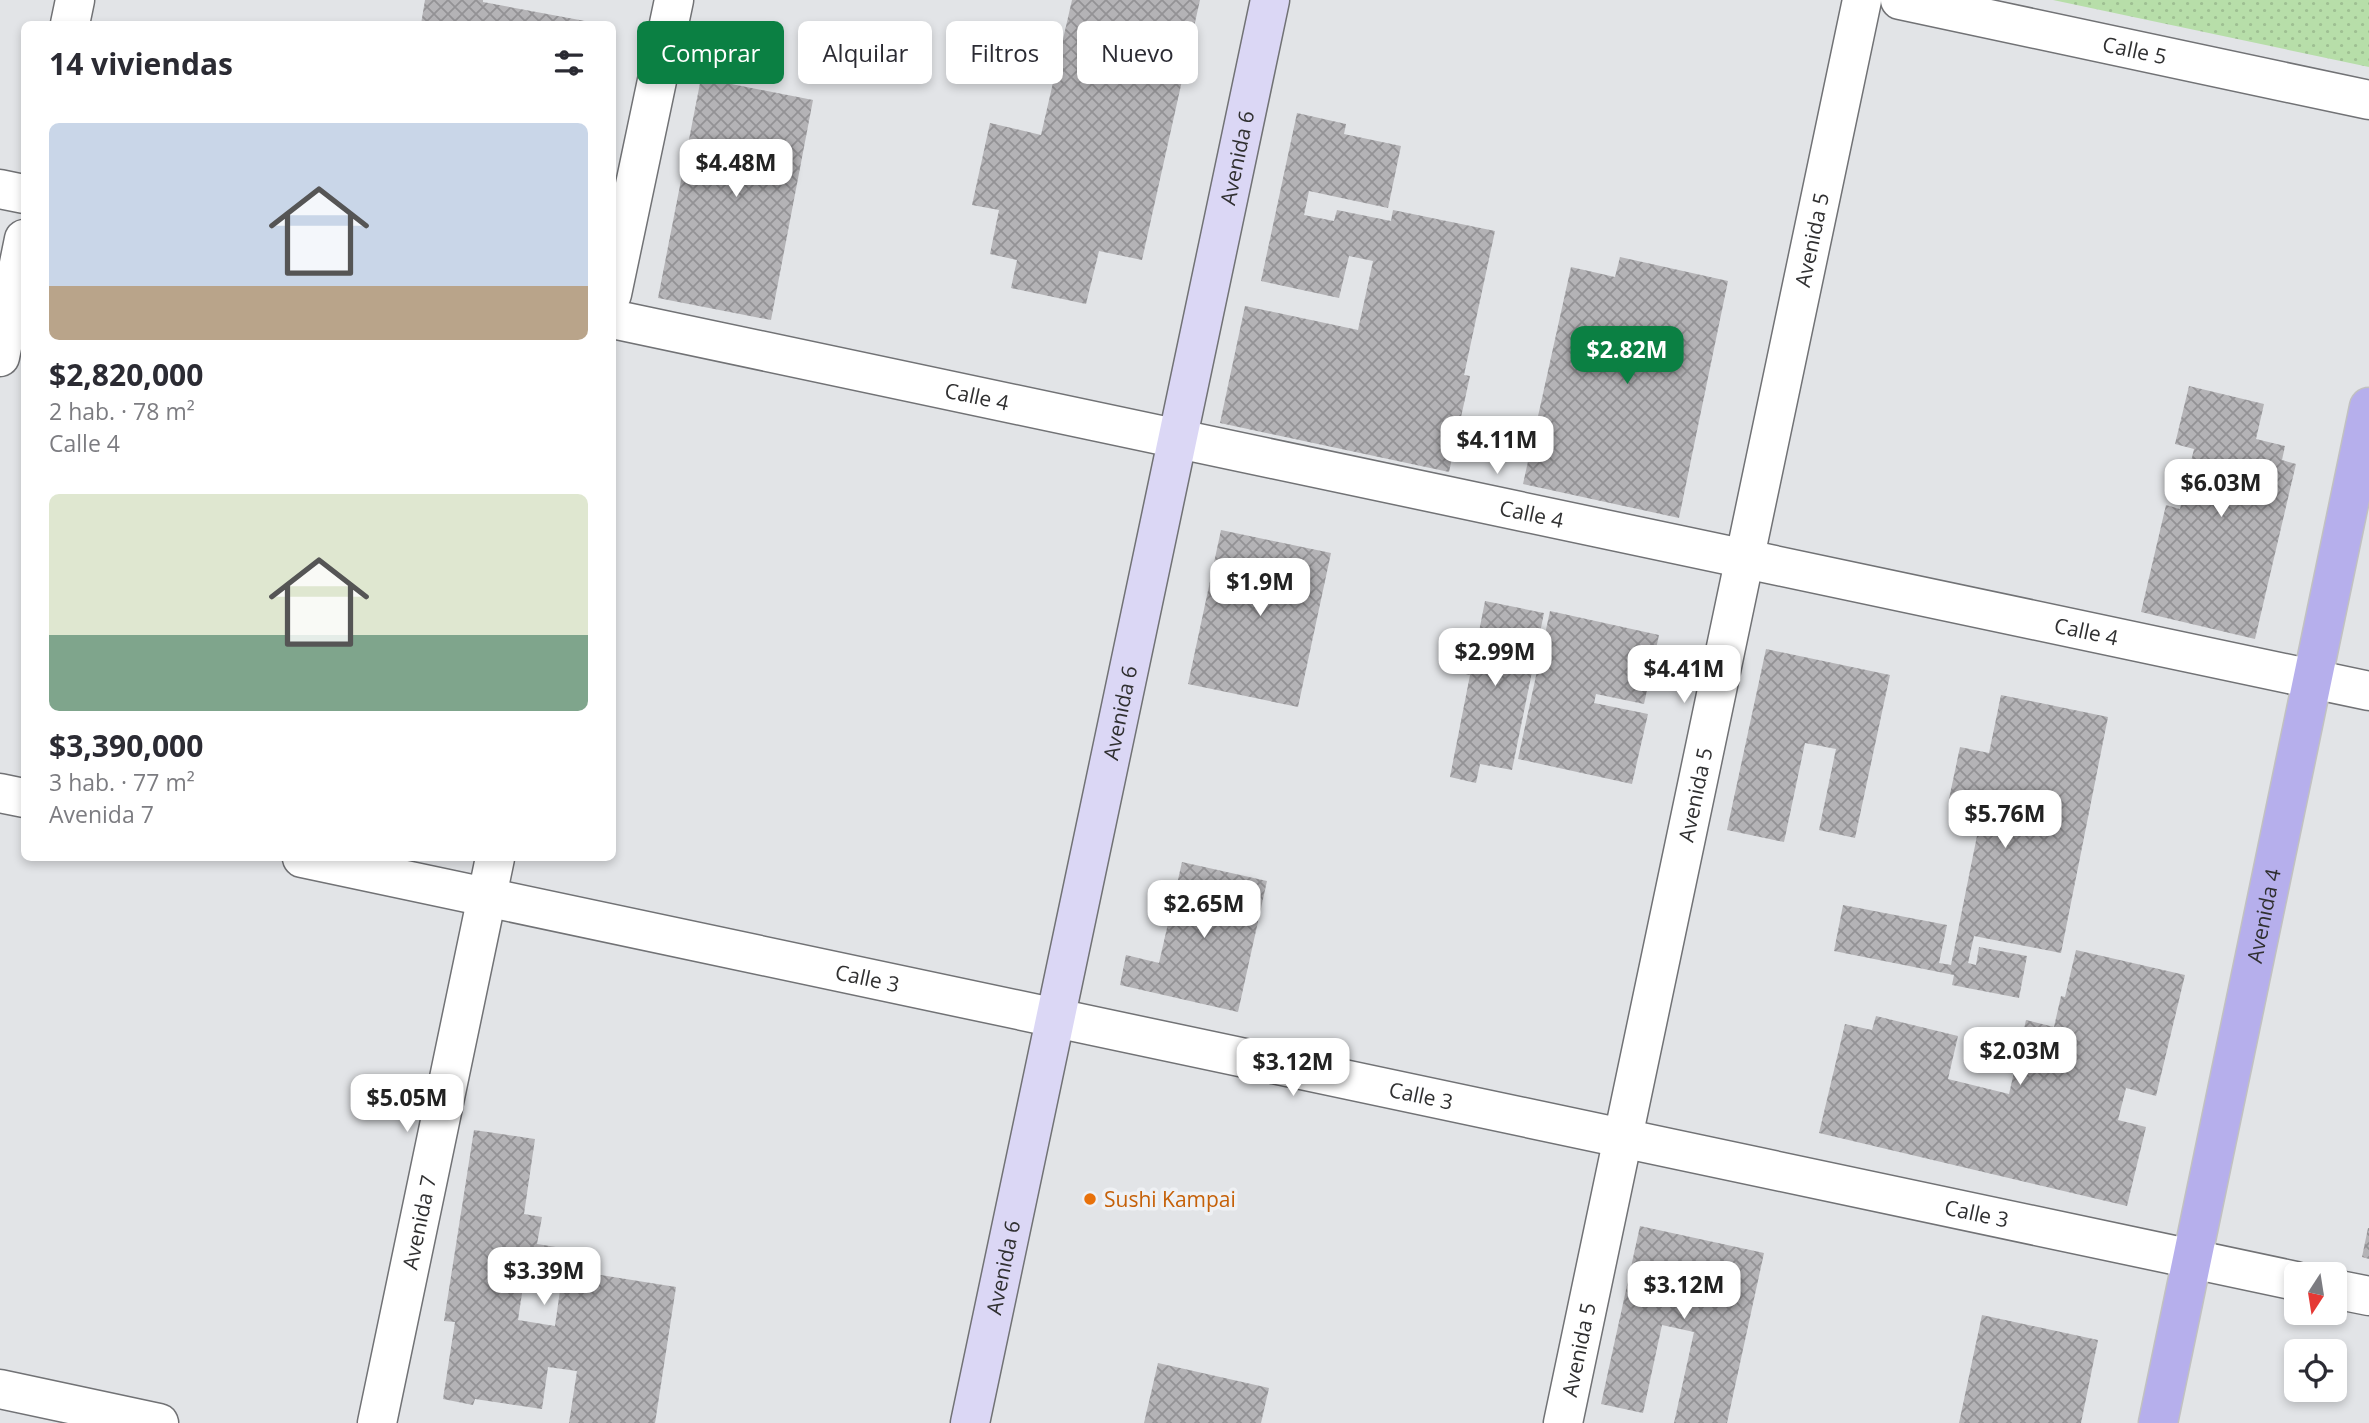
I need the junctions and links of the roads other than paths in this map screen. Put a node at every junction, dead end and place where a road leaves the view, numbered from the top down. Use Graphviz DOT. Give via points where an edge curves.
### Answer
graph roads {
  1 [pos="75,0"];
  2 [pos="674,0"];
  3 [pos="1270,0"];
  4 [pos="1862,0"];
  5 [pos="1900,0"];
  6 [pos="71,21"];
  7 [pos="2369,100"];
  8 [pos="0,189"];
  9 [pos="21,193"];
  10 [pos="21,254"];
  11 [pos="616,275"];
  12 [pos="616,320"];
  13 [pos="0,356"];
  14 [pos="2369,407"];
  15 [pos="1177,438"];
  16 [pos="1745,559"];
  17 [pos="2312,679"];
  18 [pos="2369,691"];
  19 [pos="0,793"];
  20 [pos="21,798"];
  21 [pos="316,861"];
  22 [pos="494,861"];
  23 [pos="487,897"];
  24 [pos="1055,1018"];
  25 [pos="1623,1138"];
  26 [pos="2192,1259"];
  27 [pos="2284,1278"];
  28 [pos="2347,1292"];
  29 [pos="2369,1296"];
  30 [pos="0,1389"];
  31 [pos="159,1423"];
  32 [pos="377,1423"];
  33 [pos="970,1423"];
  34 [pos="1563,1423"];
  35 [pos="2158,1423"];
  1 -- 6 [label="street"];
  2 -- 11 [label="street"];
  3 -- 15 [label="main road, Avenida 6"];
  4 -- 16 [label="street, Avenida 5"];
  5 -- 7 [label="street, Calle 5"];
  8 -- 9 [label="street"];
  10 -- 13 [label="street"];
  12 -- 15 [label="street, Calle 4"];
  14 -- 17 [label="main road, Avenida 4"];
  15 -- 16 [label="street, Calle 4"];
  15 -- 24 [label="main road, Avenida 6"];
  16 -- 17 [label="street, Calle 4"];
  16 -- 25 [label="street, Avenida 5"];
  17 -- 18 [label="street, Calle 4"];
  17 -- 26 [label="main road, Avenida 4"];
  19 -- 20 [label="street"];
  21 -- 23 [label="street, Calle 3"];
  22 -- 23 [label="street, Avenida 7"];
  23 -- 24 [label="street, Calle 3"];
  23 -- 32 [label="street, Avenida 7"];
  24 -- 25 [label="street, Calle 3"];
  24 -- 33 [label="main road, Avenida 6"];
  25 -- 26 [label="street, Calle 3"];
  25 -- 34 [label="street, Avenida 5"];
  26 -- 27 [label="street, Calle 3"];
  26 -- 35 [label="main road, Avenida 4"];
  28 -- 29 [label="street"];
  30 -- 31 [label="street"];
}
